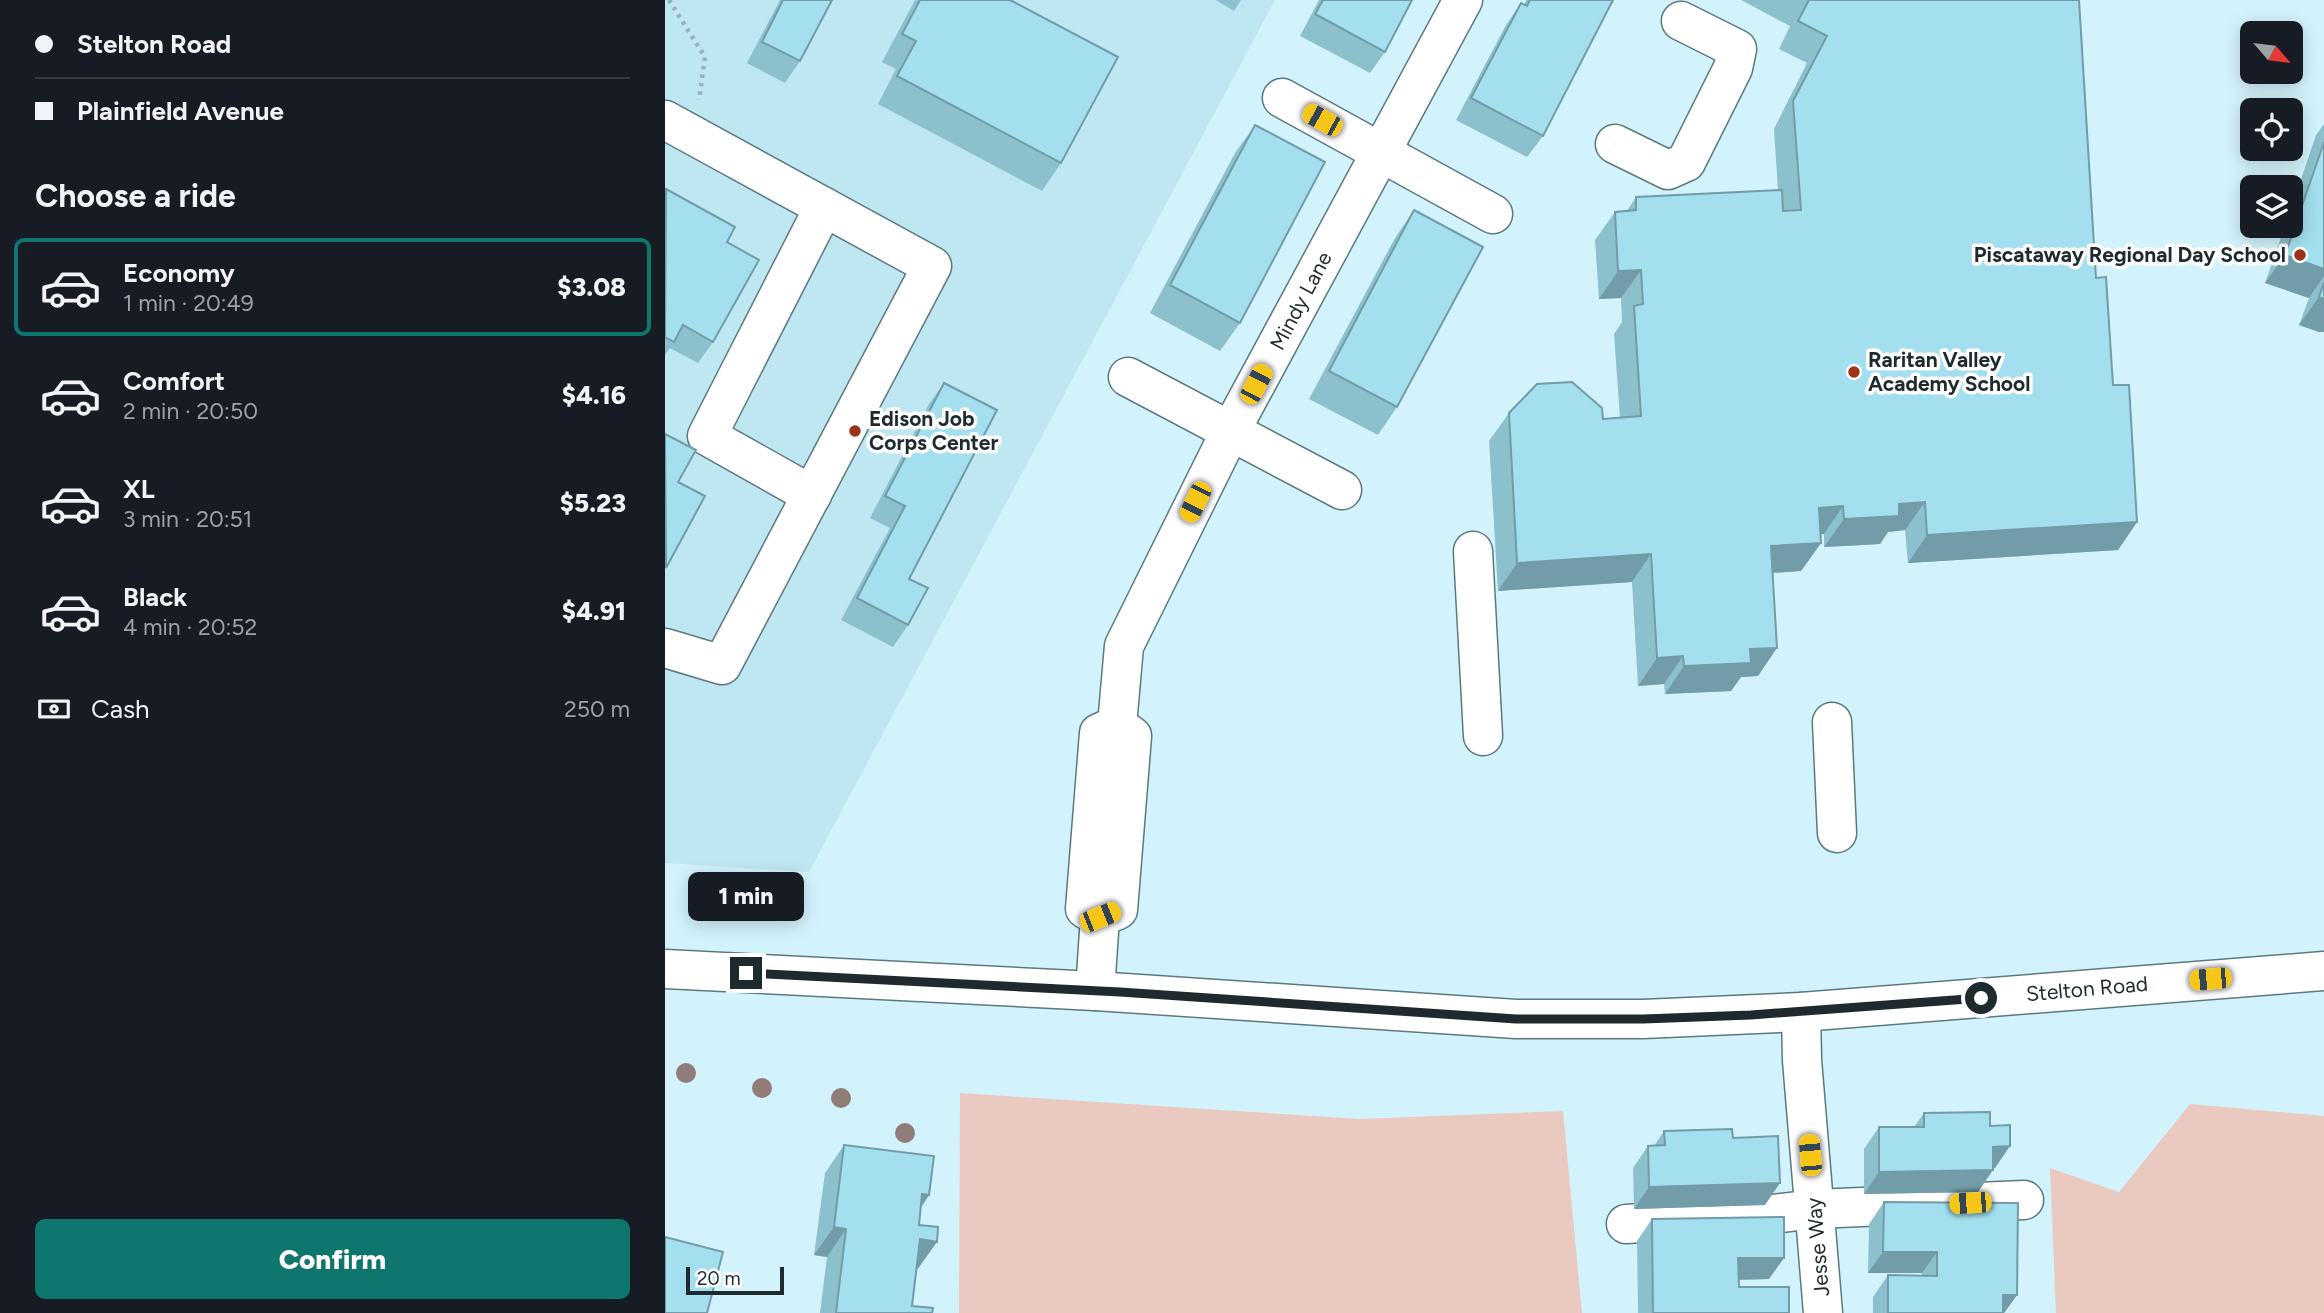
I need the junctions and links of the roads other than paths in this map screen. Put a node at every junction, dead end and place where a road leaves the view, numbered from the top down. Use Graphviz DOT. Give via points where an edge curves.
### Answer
graph roads {
  1 [pos="1464,0"];
  2 [pos="1681,21"];
  3 [pos="1282,98"];
  4 [pos="680,128"];
  5 [pos="1615,144"];
  6 [pos="1381,153"];
  7 [pos="824,207"];
  8 [pos="1493,214"];
  9 [pos="1128,377"];
  10 [pos="1231,430"];
  11 [pos="1342,490"];
  12 [pos="812,495"];
  13 [pos="1473,551"];
  14 [pos="665,648"];
  15 [pos="1832,722"];
  16 [pos="1483,736"];
  17 [pos="1837,833"];
  18 [pos="665,969"];
  19 [pos="2324,971"];
  20 [pos="1095,991"];
  21 [pos="1801,1013"];
  22 [pos="2024,1200"];
  23 [pos="1815,1209"];
  24 [pos="1626,1224"];
  25 [pos="1823,1313"];
  1 -- 6 [label="street, Mindy Lane"];
  2 -- 5 [label="street" via="1737,49 1733,68 1686,162 1668,170"];
  3 -- 6 [label="street"];
  4 -- 7 [label="street"];
  6 -- 8 [label="street"];
  6 -- 10 [label="street, Mindy Lane"];
  7 -- 12 [label="street" via="707,436"];
  7 -- 12 [label="street" via="932,266"];
  9 -- 10 [label="street"];
  10 -- 11 [label="street"];
  10 -- 20 [label="street, Mindy Lane" via="1124,646 1117,725 1132,736 1118,910 1100,917"];
  12 -- 14 [label="street" via="722,665"];
  13 -- 16 [label="street"];
  15 -- 17 [label="street"];
  18 -- 20 [label="street, Stelton Road"];
  19 -- 21 [label="street, Stelton Road"];
  20 -- 21 [label="street, Stelton Road" via="1516,1019"];
  21 -- 23 [label="street, Jesse Way"];
  22 -- 23 [label="street"];
  23 -- 24 [label="street"];
  23 -- 25 [label="street, Jesse Way"];
}
